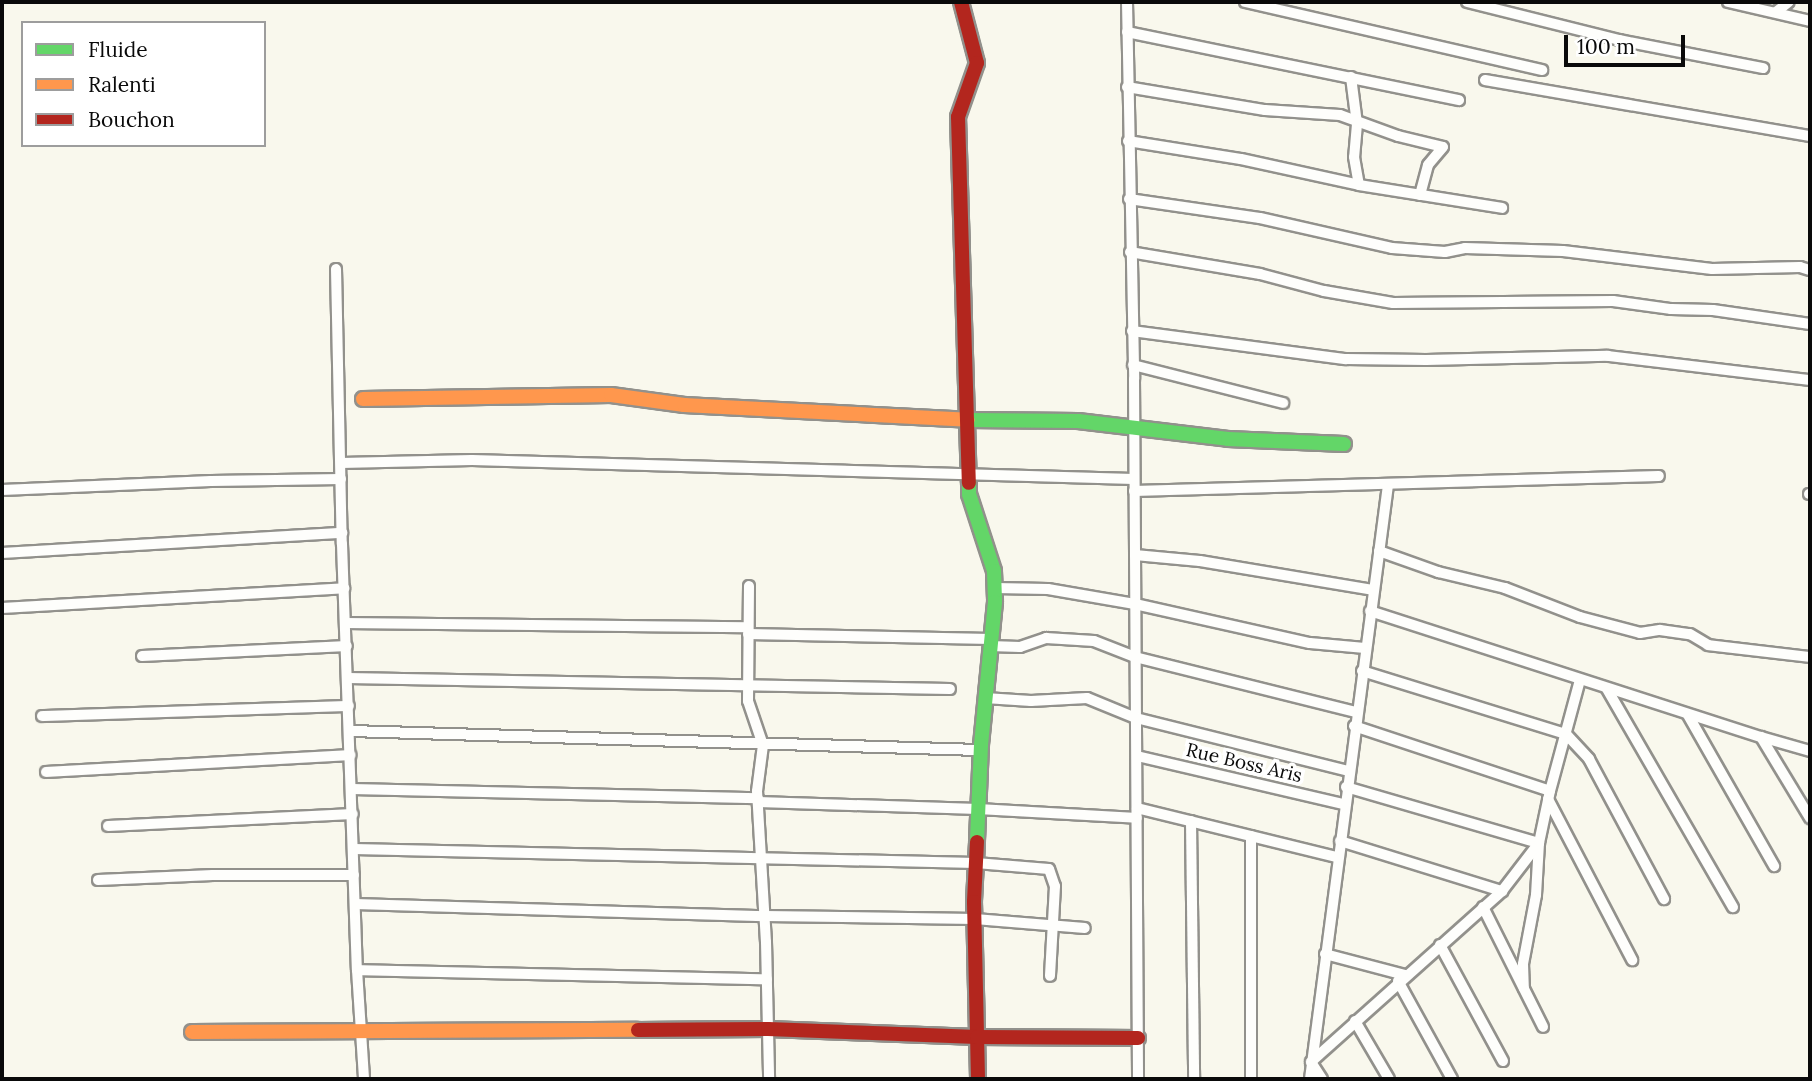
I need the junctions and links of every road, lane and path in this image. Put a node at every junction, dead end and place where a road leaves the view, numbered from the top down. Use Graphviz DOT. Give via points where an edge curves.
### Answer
graph roads {
  1 [pos="961,2"];
  2 [pos="1127,2"];
  3 [pos="1245,2"];
  4 [pos="1467,2"];
  5 [pos="1728,2"];
  6 [pos="1788,2"];
  7 [pos="1776,12"];
  8 [pos="1810,21"];
  9 [pos="1126,32"];
  10 [pos="1763,68"];
  11 [pos="1542,70"];
  12 [pos="1351,78"];
  13 [pos="1485,80"];
  14 [pos="1127,87"];
  15 [pos="1459,100"];
  16 [pos="1356,118"];
  17 [pos="1810,136"];
  18 [pos="1128,141"];
  19 [pos="1359,185"];
  20 [pos="1420,195"];
  21 [pos="1129,199"];
  22 [pos="1502,208"];
  23 [pos="1130,252"];
  24 [pos="336,269"];
  25 [pos="1810,270"];
  26 [pos="1810,324"];
  27 [pos="1132,331"];
  28 [pos="1133,365"];
  29 [pos="1810,380"];
  30 [pos="363,399"];
  31 [pos="1283,403"];
  32 [pos="967,420"];
  33 [pos="1134,429"];
  34 [pos="1344,444"];
  35 [pos="341,463"];
  36 [pos="968,477"];
  37 [pos="1659,477"];
  38 [pos="341,479"];
  39 [pos="1134,479"];
  40 [pos="1388,485"];
  41 [pos="2,491"];
  42 [pos="1134,491"];
  43 [pos="342,533"];
  44 [pos="1378,551"];
  45 [pos="2,553"];
  46 [pos="1135,555"];
  47 [pos="749,586"];
  48 [pos="344,588"];
  49 [pos="995,588"];
  50 [pos="1373,590"];
  51 [pos="1135,604"];
  52 [pos="2,608"];
  53 [pos="1370,611"];
  54 [pos="345,623"];
  55 [pos="748,630"];
  56 [pos="990,642"];
  57 [pos="346,646"];
  58 [pos="1365,648"];
  59 [pos="142,656"];
  60 [pos="1135,657"];
  61 [pos="1810,657"];
  62 [pos="1362,671"];
  63 [pos="348,678"];
  64 [pos="1580,680"];
  65 [pos="748,686"];
  66 [pos="950,688"];
  67 [pos="1607,689"];
  68 [pos="985,698"];
  69 [pos="349,706"];
  70 [pos="1356,712"];
  71 [pos="1688,715"];
  72 [pos="42,716"];
  73 [pos="1136,718"];
  74 [pos="1354,726"];
  75 [pos="350,731"];
  76 [pos="1566,734"];
  77 [pos="1761,737"];
  78 [pos="763,745"];
  79 [pos="980,750"];
  80 [pos="1810,751"];
  81 [pos="351,755"];
  82 [pos="1137,757"];
  83 [pos="1348,771"];
  84 [pos="46,772"];
  85 [pos="1346,787"];
  86 [pos="352,789"];
  87 [pos="1549,795"];
  88 [pos="758,800"];
  89 [pos="1344,803"];
  90 [pos="978,809"];
  91 [pos="1137,813"];
  92 [pos="353,814"];
  93 [pos="1810,818"];
  94 [pos="1191,821"];
  95 [pos="108,826"];
  96 [pos="1251,836"];
  97 [pos="1340,841"];
  98 [pos="1539,844"];
  99 [pos="354,849"];
  100 [pos="761,857"];
  101 [pos="1337,857"];
  102 [pos="976,863"];
  103 [pos="1774,866"];
  104 [pos="354,875"];
  105 [pos="99,880"];
  106 [pos="1502,891"];
  107 [pos="1664,899"];
  108 [pos="355,904"];
  109 [pos="1483,907"];
  110 [pos="1733,907"];
  111 [pos="765,916"];
  112 [pos="975,919"];
  113 [pos="1054,926"];
  114 [pos="1085,928"];
  115 [pos="1440,945"];
  116 [pos="1325,954"];
  117 [pos="1632,960"];
  118 [pos="357,970"];
  119 [pos="1050,976"];
  120 [pos="1401,978"];
  121 [pos="767,979"];
  122 [pos="1524,988"];
  123 [pos="1355,1021"];
  124 [pos="1543,1027"];
  125 [pos="768,1029"];
  126 [pos="361,1030"];
  127 [pos="192,1032"];
  128 [pos="977,1037"];
  129 [pos="1138,1038"];
  130 [pos="1503,1061"];
  131 [pos="1311,1062"];
  132 [pos="364,1079"];
  133 [pos="769,1079"];
  134 [pos="978,1079"];
  135 [pos="1138,1079"];
  136 [pos="1194,1079"];
  137 [pos="1251,1079"];
  138 [pos="1310,1079"];
  139 [pos="1322,1079"];
  140 [pos="1389,1079"];
  141 [pos="1452,1079"];
  1 -- 32 [label="street" via="977,64 958,117"];
  2 -- 9 [label="street"];
  3 -- 11 [label="street"];
  4 -- 10 [label="street" via="1619,40"];
  5 -- 7 [label="street"];
  6 -- 7 [label="street"];
  7 -- 8 [label="street"];
  9 -- 12 [label="street"];
  9 -- 14 [label="street"];
  12 -- 15 [label="street"];
  12 -- 16 [label="street"];
  13 -- 17 [label="street"];
  14 -- 16 [label="street" via="1265,110"];
  14 -- 18 [label="street"];
  16 -- 19 [label="street" via="1354,157"];
  16 -- 20 [label="street" via="1398,136 1443,147 1428,165"];
  18 -- 19 [label="street"];
  18 -- 21 [label="street"];
  19 -- 20 [label="street"];
  20 -- 22 [label="street"];
  21 -- 23 [label="street"];
  21 -- 25 [label="street" via="1260,219 1392,248 1563,251 1712,270"];
  23 -- 26 [label="street" via="1393,303 1613,301"];
  23 -- 27 [label="street"];
  24 -- 35 [label="street"];
  27 -- 28 [label="street"];
  27 -- 29 [label="street" via="1346,359 1608,356"];
  28 -- 31 [label="street"];
  28 -- 33 [label="street"];
  30 -- 32 [label="street" via="611,396 684,405"];
  32 -- 33 [label="street" via="1078,421"];
  32 -- 36 [label="street"];
  33 -- 34 [label="street"];
  33 -- 39 [label="street"];
  35 -- 36 [label="street" via="472,460"];
  35 -- 38 [label="street"];
  36 -- 39 [label="street"];
  36 -- 49 [label="street"];
  37 -- 40 [label="street"];
  38 -- 41 [label="street"];
  38 -- 43 [label="street"];
  39 -- 42 [label="street"];
  40 -- 42 [label="street"];
  40 -- 44 [label="street"];
  42 -- 46 [label="street"];
  43 -- 45 [label="street"];
  43 -- 48 [label="street"];
  44 -- 50 [label="street"];
  44 -- 61 [label="street" via="1640,633 1690,634 1708,645"];
  46 -- 50 [label="street"];
  46 -- 51 [label="street"];
  47 -- 55 [label="street"];
  48 -- 52 [label="street"];
  48 -- 54 [label="street"];
  49 -- 51 [label="street" via="1048,589"];
  49 -- 56 [label="street"];
  50 -- 53 [label="street"];
  51 -- 58 [label="street" via="1310,643"];
  51 -- 60 [label="street"];
  53 -- 58 [label="street"];
  53 -- 64 [label="street"];
  54 -- 55 [label="street"];
  54 -- 57 [label="street"];
  55 -- 56 [label="street"];
  55 -- 65 [label="street"];
  56 -- 60 [label="street" via="1020,647 1046,638 1094,640"];
  56 -- 68 [label="street"];
  57 -- 59 [label="street"];
  57 -- 63 [label="street"];
  58 -- 62 [label="street"];
  60 -- 70 [label="street"];
  60 -- 73 [label="street"];
  62 -- 70 [label="street"];
  62 -- 76 [label="street"];
  63 -- 65 [label="street"];
  63 -- 69 [label="street"];
  64 -- 67 [label="street"];
  64 -- 76 [label="street"];
  65 -- 66 [label="street"];
  65 -- 78 [label="street" via="748,701"];
  67 -- 71 [label="street"];
  67 -- 110 [label="street"];
  68 -- 73 [label="street" via="1087,698"];
  68 -- 79 [label="street"];
  69 -- 72 [label="street"];
  69 -- 75 [label="street"];
  70 -- 74 [label="street"];
  71 -- 77 [label="street"];
  71 -- 103 [label="street"];
  73 -- 82 [label="street"];
  73 -- 83 [label="street"];
  74 -- 83 [label="street"];
  74 -- 87 [label="street"];
  75 -- 78 [label="street"];
  75 -- 81 [label="street"];
  76 -- 87 [label="street"];
  76 -- 107 [label="street" via="1589,759"];
  77 -- 80 [label="street"];
  77 -- 93 [label="street"];
  78 -- 79 [label="street"];
  78 -- 88 [label="street"];
  79 -- 90 [label="street"];
  81 -- 84 [label="street"];
  81 -- 86 [label="street"];
  82 -- 89 [label="street, Rue Boss Aris"];
  82 -- 91 [label="street"];
  83 -- 85 [label="street"];
  85 -- 89 [label="street"];
  85 -- 98 [label="street"];
  86 -- 88 [label="street"];
  86 -- 92 [label="street"];
  87 -- 98 [label="street"];
  87 -- 117 [label="street"];
  88 -- 90 [label="street"];
  88 -- 100 [label="street"];
  89 -- 97 [label="street"];
  90 -- 91 [label="street"];
  90 -- 102 [label="street"];
  91 -- 94 [label="street"];
  91 -- 129 [label="street"];
  92 -- 95 [label="street"];
  92 -- 99 [label="street"];
  94 -- 96 [label="street"];
  94 -- 136 [label="street"];
  96 -- 101 [label="street"];
  96 -- 137 [label="street"];
  97 -- 101 [label="street"];
  97 -- 106 [label="street"];
  98 -- 106 [label="street"];
  98 -- 122 [label="street"];
  99 -- 100 [label="street"];
  99 -- 104 [label="street"];
  100 -- 102 [label="street"];
  100 -- 111 [label="street"];
  101 -- 116 [label="street"];
  102 -- 112 [label="street"];
  102 -- 113 [label="street" via="1049,869 1055,886"];
  104 -- 105 [label="street" via="213,874"];
  104 -- 108 [label="street"];
  106 -- 109 [label="street"];
  108 -- 111 [label="street"];
  108 -- 118 [label="street"];
  109 -- 115 [label="street"];
  109 -- 122 [label="street"];
  111 -- 112 [label="street"];
  111 -- 121 [label="street"];
  112 -- 113 [label="street"];
  112 -- 128 [label="street"];
  113 -- 114 [label="street"];
  113 -- 119 [label="street"];
  115 -- 120 [label="street"];
  115 -- 130 [label="street"];
  116 -- 120 [label="street"];
  116 -- 131 [label="street"];
  118 -- 121 [label="street"];
  118 -- 126 [label="street"];
  120 -- 123 [label="street"];
  120 -- 141 [label="street"];
  121 -- 125 [label="street"];
  122 -- 124 [label="street"];
  123 -- 131 [label="street"];
  123 -- 140 [label="street"];
  125 -- 126 [label="street"];
  125 -- 128 [label="street"];
  125 -- 133 [label="street"];
  126 -- 127 [label="street"];
  126 -- 132 [label="street"];
  128 -- 129 [label="street"];
  128 -- 134 [label="street"];
  129 -- 135 [label="street"];
  131 -- 138 [label="street"];
  131 -- 139 [label="street"];
}
